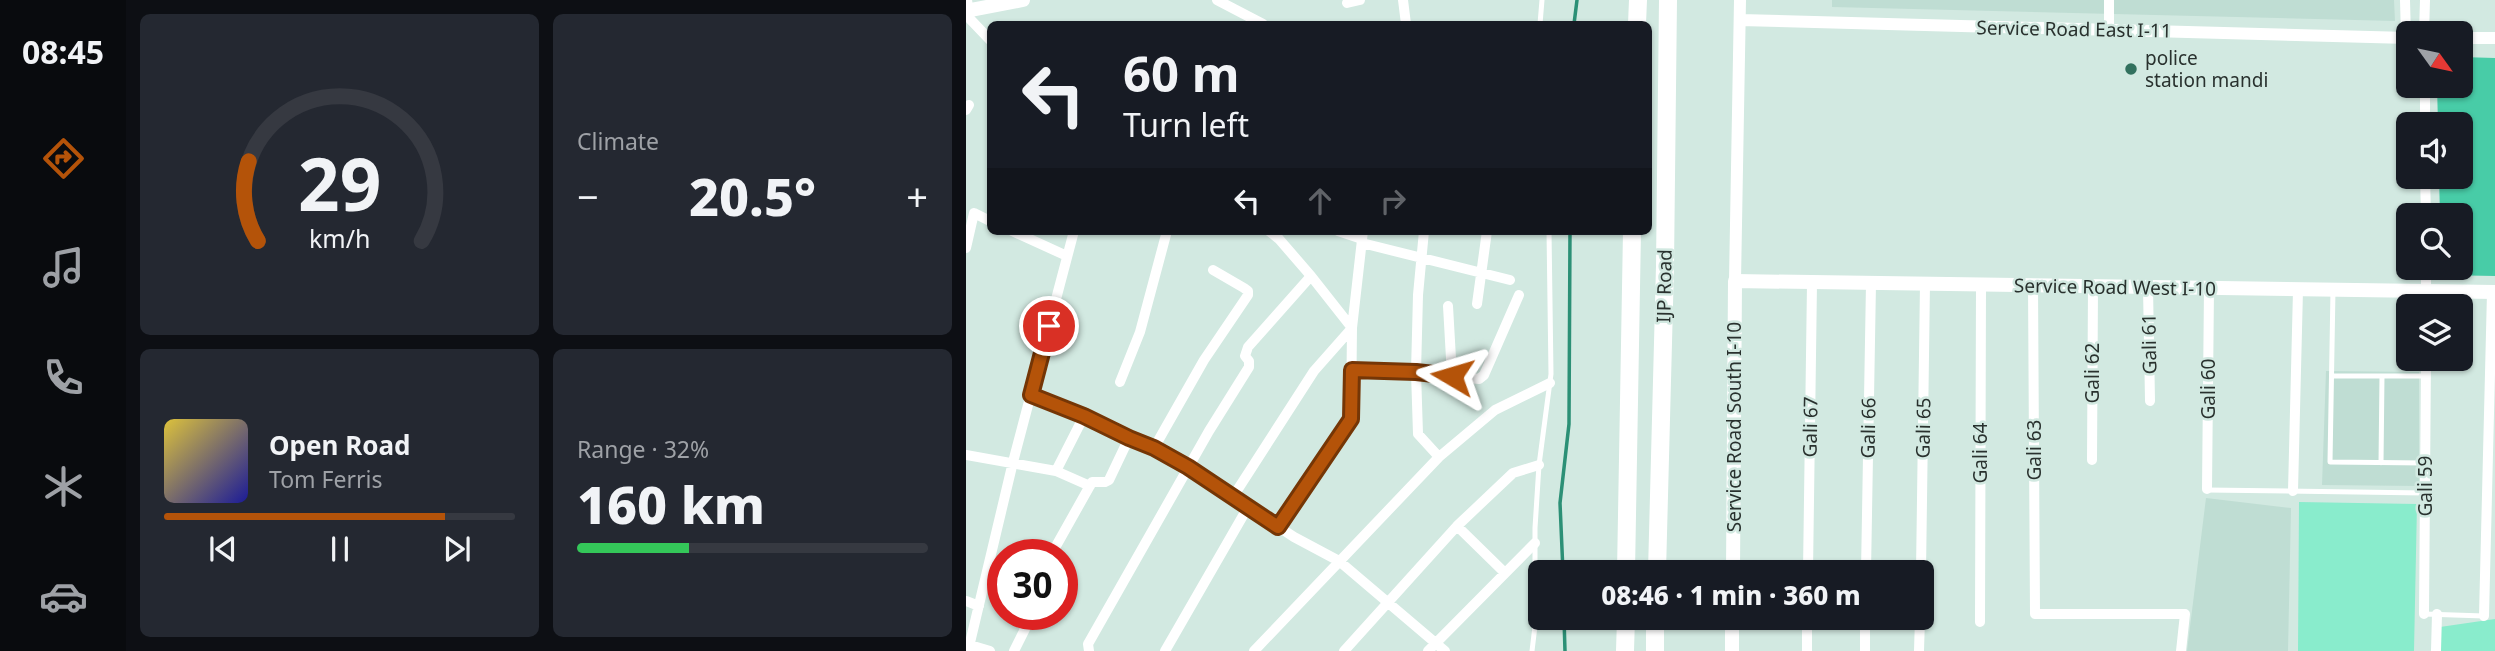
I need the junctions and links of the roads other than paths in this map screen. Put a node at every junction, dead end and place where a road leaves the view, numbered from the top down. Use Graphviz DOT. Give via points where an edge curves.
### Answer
graph roads {
  1 [pos="1023,0"];
  2 [pos="1217,0"];
  3 [pos="1360,0"];
  4 [pos="1403,0"];
  5 [pos="1542,0"];
  6 [pos="1638,0"];
  7 [pos="1668,0"];
  8 [pos="1740,0"];
  9 [pos="2109,0"];
  10 [pos="2406,0"];
  11 [pos="2425,0"];
  12 [pos="1347,3"];
  13 [pos="967,7"];
  14 [pos="1740,20"];
  15 [pos="1257,21"];
  16 [pos="1406,21"];
  17 [pos="1540,21"];
  18 [pos="1637,21"];
  19 [pos="2407,21"];
  20 [pos="2424,21"];
  21 [pos="2109,31"];
  22 [pos="987,37"];
  23 [pos="2396,38"];
  24 [pos="2473,38"];
  25 [pos="2495,38"];
  26 [pos="970,211"];
  27 [pos="987,217"];
  28 [pos="1021,235"];
  29 [pos="1073,235"];
  30 [pos="1166,235"];
  31 [pos="1277,235"];
  32 [pos="1424,235"];
  33 [pos="1487,235"];
  34 [pos="1549,235"];
  35 [pos="1632,235"];
  36 [pos="1363,238"];
  37 [pos="966,248"];
  38 [pos="1067,256"];
  39 [pos="1422,258"];
  40 [pos="1213,270"];
  41 [pos="1482,275"];
  42 [pos="1311,276"];
  43 [pos="1510,280"];
  44 [pos="1735,281"];
  45 [pos="1812,283"];
  46 [pos="1871,283"];
  47 [pos="1925,283"];
  48 [pos="1981,285"];
  49 [pos="2033,285"];
  50 [pos="2092,286"];
  51 [pos="2148,287"];
  52 [pos="2208,288"];
  53 [pos="2298,290"];
  54 [pos="2333,290"];
  55 [pos="2493,292"];
  56 [pos="2473,294"];
  57 [pos="1520,295"];
  58 [pos="2396,296"];
  59 [pos="1477,304"];
  60 [pos="1448,306"];
  61 [pos="1352,328"];
  62 [pos="1352,370"];
  63 [pos="2426,371"];
  64 [pos="1416,372"];
  65 [pos="1452,376"];
  66 [pos="2332,376"];
  67 [pos="2382,376"];
  68 [pos="2426,376"];
  69 [pos="1119,382"];
  70 [pos="1550,383"];
  71 [pos="1031,395"];
  72 [pos="2150,401"];
  73 [pos="1084,416"];
  74 [pos="1129,438"];
  75 [pos="1154,448"];
  76 [pos="966,455"];
  77 [pos="1439,457"];
  78 [pos="2092,460"];
  79 [pos="1013,462"];
  80 [pos="2381,463"];
  81 [pos="2425,463"];
  82 [pos="1539,465"];
  83 [pos="1188,467"];
  84 [pos="1056,471"];
  85 [pos="1090,486"];
  86 [pos="1238,489"];
  87 [pos="2207,489"];
  88 [pos="2293,491"];
  89 [pos="2425,493"];
  90 [pos="1248,507"];
  91 [pos="1457,526"];
  92 [pos="1278,527"];
  93 [pos="1060,539"];
  94 [pos="1535,543"];
  95 [pos="1626,560"];
  96 [pos="1657,560"];
  97 [pos="1733,560"];
  98 [pos="1808,560"];
  99 [pos="1866,560"];
  100 [pos="1921,560"];
  101 [pos="1339,561"];
  102 [pos="1504,572"];
  103 [pos="2490,577"];
  104 [pos="966,601"];
  105 [pos="1388,602"];
  106 [pos="979,606"];
  107 [pos="2424,614"];
  108 [pos="2438,614"];
  109 [pos="2484,616"];
  110 [pos="1980,622"];
  111 [pos="1024,630"];
  112 [pos="1626,630"];
  113 [pos="1656,630"];
  114 [pos="1732,630"];
  115 [pos="1807,630"];
  116 [pos="1865,630"];
  117 [pos="1920,630"];
  118 [pos="969,648"];
  119 [pos="1431,648"];
  120 [pos="990,651"];
  121 [pos="1014,651"];
  122 [pos="1088,651"];
  123 [pos="1165,651"];
  124 [pos="1254,651"];
  125 [pos="1344,651"];
  126 [pos="1445,651"];
  127 [pos="1532,651"];
  128 [pos="1625,651"];
  129 [pos="1655,651"];
  130 [pos="1732,651"];
  131 [pos="1807,651"];
  132 [pos="1864,651"];
  133 [pos="1919,651"];
  134 [pos="2181,651"];
  135 [pos="2436,651"];
  1 -- 13 [label="main road"];
  2 -- 15 [label="street"];
  3 -- 12 [label="street"];
  4 -- 16 [label="street"];
  5 -- 17 [label="lane"];
  6 -- 18 [label="highway"];
  7 -- 96 [label="highway, IJP Road"];
  8 -- 14 [label="street"];
  9 -- 21 [label="street"];
  10 -- 19 [label="street"];
  11 -- 20 [label="street"];
  13 -- 22 [label="street" via="970,19"];
  14 -- 21 [label="street, Service Road East I-11"];
  14 -- 44 [label="street"];
  21 -- 23 [label="street, Service Road East I-11"];
  24 -- 25 [label="street"];
  26 -- 27 [label="street"];
  26 -- 37 [label="street"];
  28 -- 38 [label="street"];
  29 -- 38 [label="street"];
  30 -- 69 [label="street" via="1140,332"];
  31 -- 42 [label="street"];
  32 -- 39 [label="street"];
  33 -- 41 [label="street"];
  34 -- 70 [label="lane"];
  35 -- 95 [label="highway, IJP Road"];
  36 -- 39 [label="street"];
  36 -- 61 [label="street"];
  38 -- 71 [label="street"];
  39 -- 41 [label="street"];
  39 -- 64 [label="street"];
  40 -- 75 [label="street" via="1248,295"];
  41 -- 43 [label="street"];
  41 -- 59 [label="street"];
  42 -- 61 [label="street"];
  42 -- 83 [label="street" via="1248,347 1249,367"];
  44 -- 45 [label="main road, Service Road West I-10"];
  44 -- 97 [label="main road, Service Road South I-10"];
  45 -- 46 [label="main road, Service Road West I-10"];
  45 -- 98 [label="street, Gali 67"];
  46 -- 47 [label="main road, Service Road West I-10"];
  46 -- 99 [label="street, Gali 66"];
  47 -- 48 [label="main road, Service Road West I-10"];
  47 -- 100 [label="street, Gali 65"];
  48 -- 49 [label="main road, Service Road West I-10"];
  48 -- 110 [label="street, Gali 64"];
  49 -- 50 [label="main road, Service Road West I-10"];
  49 -- 134 [label="street, Gali 63" via="2035,614 2185,614"];
  50 -- 51 [label="main road, Service Road West I-10"];
  50 -- 78 [label="street, Gali 62"];
  51 -- 52 [label="main road, Service Road West I-10"];
  51 -- 72 [label="street, Gali 61"];
  52 -- 53 [label="main road, Service Road West I-10"];
  52 -- 87 [label="street, Gali 60"];
  53 -- 54 [label="main road, Service Road West I-10"];
  53 -- 88 [label="street"];
  54 -- 58 [label="main road, Service Road West I-10"];
  54 -- 66 [label="lane"];
  55 -- 56 [label="main road, Service Road West I-10"];
  55 -- 103 [label="street"];
  57 -- 65 [label="street" via="1484,376"];
  60 -- 65 [label="street"];
  61 -- 62 [label="street"];
  61 -- 86 [label="street" via="1314,371"];
  62 -- 64 [label="street"];
  62 -- 92 [label="street" via="1351,419"];
  63 -- 68 [label="street, Gali 59"];
  64 -- 65 [label="street"];
  64 -- 77 [label="street" via="1418,434"];
  66 -- 67 [label="lane"];
  66 -- 80 [label="lane" via="2330,462"];
  67 -- 68 [label="lane"];
  67 -- 80 [label="lane"];
  68 -- 81 [label="street, Gali 59"];
  70 -- 77 [label="street" via="1495,410"];
  70 -- 82 [label="lane"];
  71 -- 73 [label="street"];
  71 -- 79 [label="street"];
  73 -- 74 [label="street"];
  73 -- 84 [label="street"];
  74 -- 75 [label="street"];
  74 -- 85 [label="street" via="1109,480 1093,481"];
  75 -- 83 [label="street"];
  76 -- 79 [label="street"];
  77 -- 101 [label="street"];
  79 -- 84 [label="street"];
  79 -- 106 [label="street"];
  80 -- 81 [label="lane"];
  81 -- 89 [label="street, Gali 59"];
  82 -- 91 [label="street" via="1513,473"];
  82 -- 94 [label="lane"];
  83 -- 90 [label="street"];
  83 -- 122 [label="street"];
  84 -- 85 [label="street"];
  85 -- 93 [label="street"];
  87 -- 88 [label="lane"];
  88 -- 89 [label="lane"];
  89 -- 107 [label="street, Gali 59"];
  90 -- 92 [label="street"];
  90 -- 123 [label="street"];
  91 -- 102 [label="street"];
  91 -- 105 [label="street"];
  92 -- 101 [label="street"];
  94 -- 102 [label="street"];
  94 -- 127 [label="lane"];
  101 -- 105 [label="street"];
  101 -- 124 [label="street"];
  102 -- 119 [label="street"];
  103 -- 109 [label="street"];
  104 -- 106 [label="street"];
  105 -- 119 [label="street"];
  105 -- 125 [label="street"];
  106 -- 118 [label="street"];
  107 -- 108 [label="lane"];
  108 -- 109 [label="lane"];
  108 -- 135 [label="street"];
  111 -- 121 [label="street"];
  112 -- 128 [label="highway"];
  113 -- 129 [label="highway"];
  114 -- 130 [label="main road"];
  115 -- 131 [label="street"];
  116 -- 132 [label="street"];
  117 -- 133 [label="street"];
  118 -- 120 [label="street"];
  119 -- 126 [label="street"];
}
